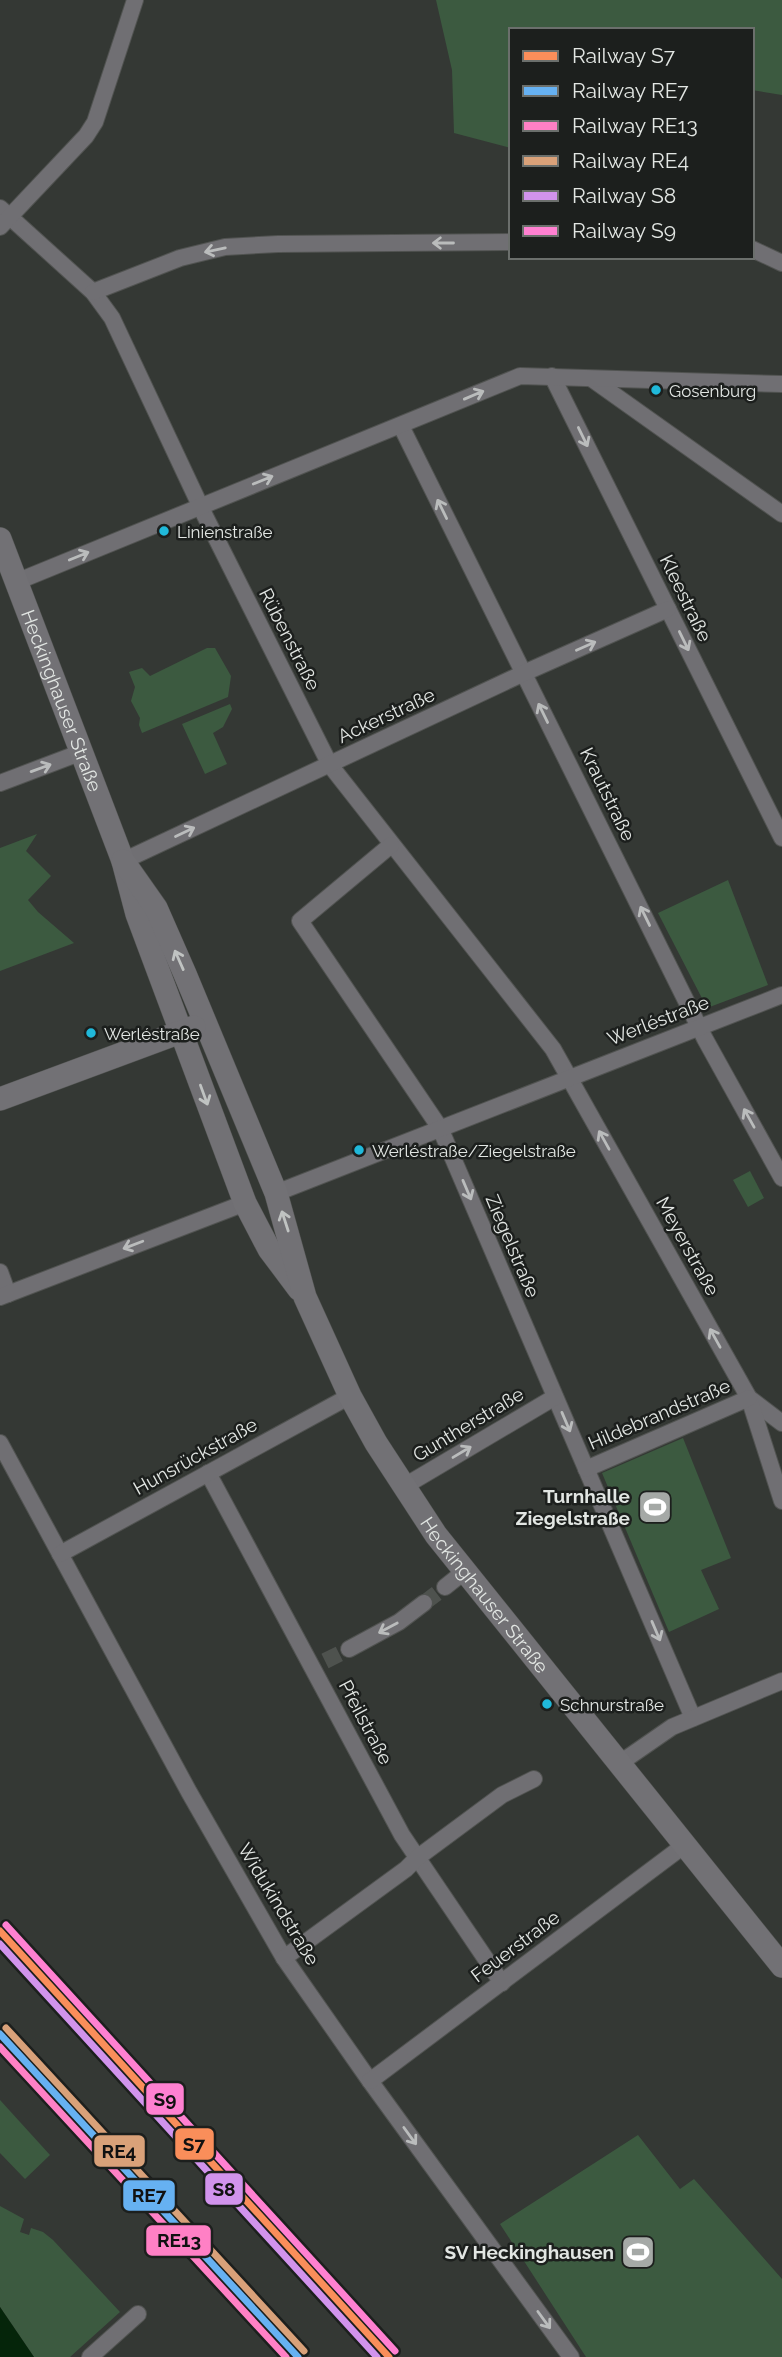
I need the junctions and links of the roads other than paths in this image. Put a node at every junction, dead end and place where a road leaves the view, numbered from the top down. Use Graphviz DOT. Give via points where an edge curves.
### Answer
graph roads {
  1 [pos="135,0"];
  2 [pos="3,218"];
  3 [pos="509,242"];
  4 [pos="754,250"];
  5 [pos="782,264"];
  6 [pos="93,292"];
  7 [pos="552,376"];
  8 [pos="592,379"];
  9 [pos="782,384"];
  10 [pos="401,426"];
  11 [pos="200,506"];
  12 [pos="782,513"];
  13 [pos="0,540"];
  14 [pos="16,582"];
  15 [pos="668,609"];
  16 [pos="524,673"];
  17 [pos="82,752"];
  18 [pos="330,765"];
  19 [pos="0,783"];
  20 [pos="782,838"];
  21 [pos="391,845"];
  22 [pos="123,861"];
  23 [pos="782,995"];
  24 [pos="206,1023"];
  25 [pos="700,1026"];
  26 [pos="181,1031"];
  27 [pos="570,1078"];
  28 [pos="0,1099"];
  29 [pos="440,1128"];
  30 [pos="782,1178"];
  31 [pos="276,1192"];
  32 [pos="245,1203"];
  33 [pos="0,1272"];
  34 [pos="7,1295"];
  35 [pos="305,1297"];
  36 [pos="350,1396"];
  37 [pos="555,1397"];
  38 [pos="749,1398"];
  39 [pos="782,1423"];
  40 [pos="0,1443"];
  41 [pos="586,1469"];
  42 [pos="208,1473"];
  43 [pos="403,1487"];
  44 [pos="782,1501"];
  45 [pos="60,1554"];
  46 [pos="465,1571"];
  47 [pos="445,1587"];
  48 [pos="424,1603"];
  49 [pos="349,1649"];
  50 [pos="782,1681"];
  51 [pos="693,1718"];
  52 [pos="620,1763"];
  53 [pos="534,1779"];
  54 [pos="685,1844"];
  55 [pos="417,1858"];
  56 [pos="779,1955"];
  57 [pos="284,1958"];
  58 [pos="502,1983"];
  59 [pos="370,2081"];
  60 [pos="138,2314"];
  61 [pos="90,2357"];
  62 [pos="570,2357"];
  1 -- 2 [label="street" via="95,122"];
  2 -- 6 [label="street, Rübenstraße"];
  3 -- 6 [label="street, one-way" via="225,247 180,258"];
  4 -- 5 [label="street"];
  6 -- 11 [label="street, Rübenstraße" via="112,318"];
  7 -- 8 [label="street"];
  10 -- 7 [label="street, one-way" via="520,376"];
  7 -- 15 [label="street, Kleestraße, one-way"];
  8 -- 9 [label="street"];
  8 -- 12 [label="street"];
  11 -- 10 [label="street, one-way"];
  16 -- 10 [label="street, Krautstraße, one-way"];
  14 -- 11 [label="street, one-way"];
  11 -- 18 [label="street, Rübenstraße"];
  13 -- 14 [label="main road, Heckinghauser Straße"];
  14 -- 17 [label="main road, Heckinghauser Straße"];
  16 -- 15 [label="street, Ackerstraße, one-way"];
  15 -- 20 [label="street, Kleestraße, one-way"];
  16 -- 18 [label="street, Ackerstraße"];
  25 -- 16 [label="street, Krautstraße, one-way"];
  19 -- 17 [label="street, one-way"];
  17 -- 22 [label="main road, Heckinghauser Straße"];
  18 -- 21 [label="street, Rübenstraße"];
  22 -- 18 [label="street, Ackerstraße, one-way"];
  21 -- 27 [label="street, Rübenstraße" via="553,1049"];
  21 -- 29 [label="street, Ziegelstraße" via="300,921"];
  24 -- 22 [label="main road, Heckinghauser Straße, one-way" via="156,908"];
  22 -- 26 [label="main road, Heckinghauser Straße" via="137,914"];
  23 -- 25 [label="street, Werléstraße"];
  24 -- 26 [label="main road"];
  24 -- 31 [label="main road, Heckinghauser Straße"];
  25 -- 27 [label="street, Werléstraße"];
  30 -- 25 [label="street, Krautstraße, one-way"];
  26 -- 28 [label="main road"];
  26 -- 32 [label="main road, Heckinghauser Straße, one-way"];
  27 -- 29 [label="street, Werléstraße"];
  38 -- 27 [label="street, Meyerstraße, one-way"];
  29 -- 31 [label="street, Werléstraße"];
  29 -- 37 [label="street, Ziegelstraße, one-way"];
  35 -- 31 [label="main road, Heckinghauser Straße, one-way"];
  32 -- 34 [label="street, one-way"];
  32 -- 35 [label="main road, Heckinghauser Straße" via="269,1249"];
  33 -- 34 [label="street"];
  35 -- 36 [label="main road, Heckinghauser Straße"];
  36 -- 42 [label="street, Hunsrückstraße"];
  36 -- 43 [label="main road, Heckinghauser Straße"];
  37 -- 41 [label="street, Ziegelstraße, one-way"];
  43 -- 37 [label="street, Guntherstraße, one-way"];
  38 -- 39 [label="street, Meyerstraße"];
  38 -- 41 [label="street, Hildebrandstraße"];
  38 -- 44 [label="street"];
  40 -- 45 [label="street, Widukindstraße"];
  41 -- 51 [label="street, Ziegelstraße, one-way"];
  42 -- 45 [label="street, Hunsrückstraße"];
  42 -- 55 [label="street, Pfeilstraße" via="319,1665"];
  43 -- 46 [label="main road, Heckinghauser Straße"];
  45 -- 57 [label="street, Widukindstraße"];
  46 -- 47 [label="street"];
  46 -- 52 [label="main road, Heckinghauser Straße"];
  48 -- 49 [label="street, one-way"];
  50 -- 51 [label="street"];
  51 -- 52 [label="street"];
  52 -- 54 [label="main road, Heckinghauser Straße"];
  53 -- 55 [label="street" via="502,1795"];
  54 -- 56 [label="main road, Heckinghauser Straße"];
  54 -- 58 [label="street, Feuerstraße"];
  55 -- 57 [label="street"];
  55 -- 58 [label="street, Pfeilstraße"];
  57 -- 59 [label="street, Widukindstraße"];
  58 -- 59 [label="street, Feuerstraße"];
  59 -- 62 [label="street, Widukindstraße, one-way"];
  60 -- 61 [label="street"];
}
